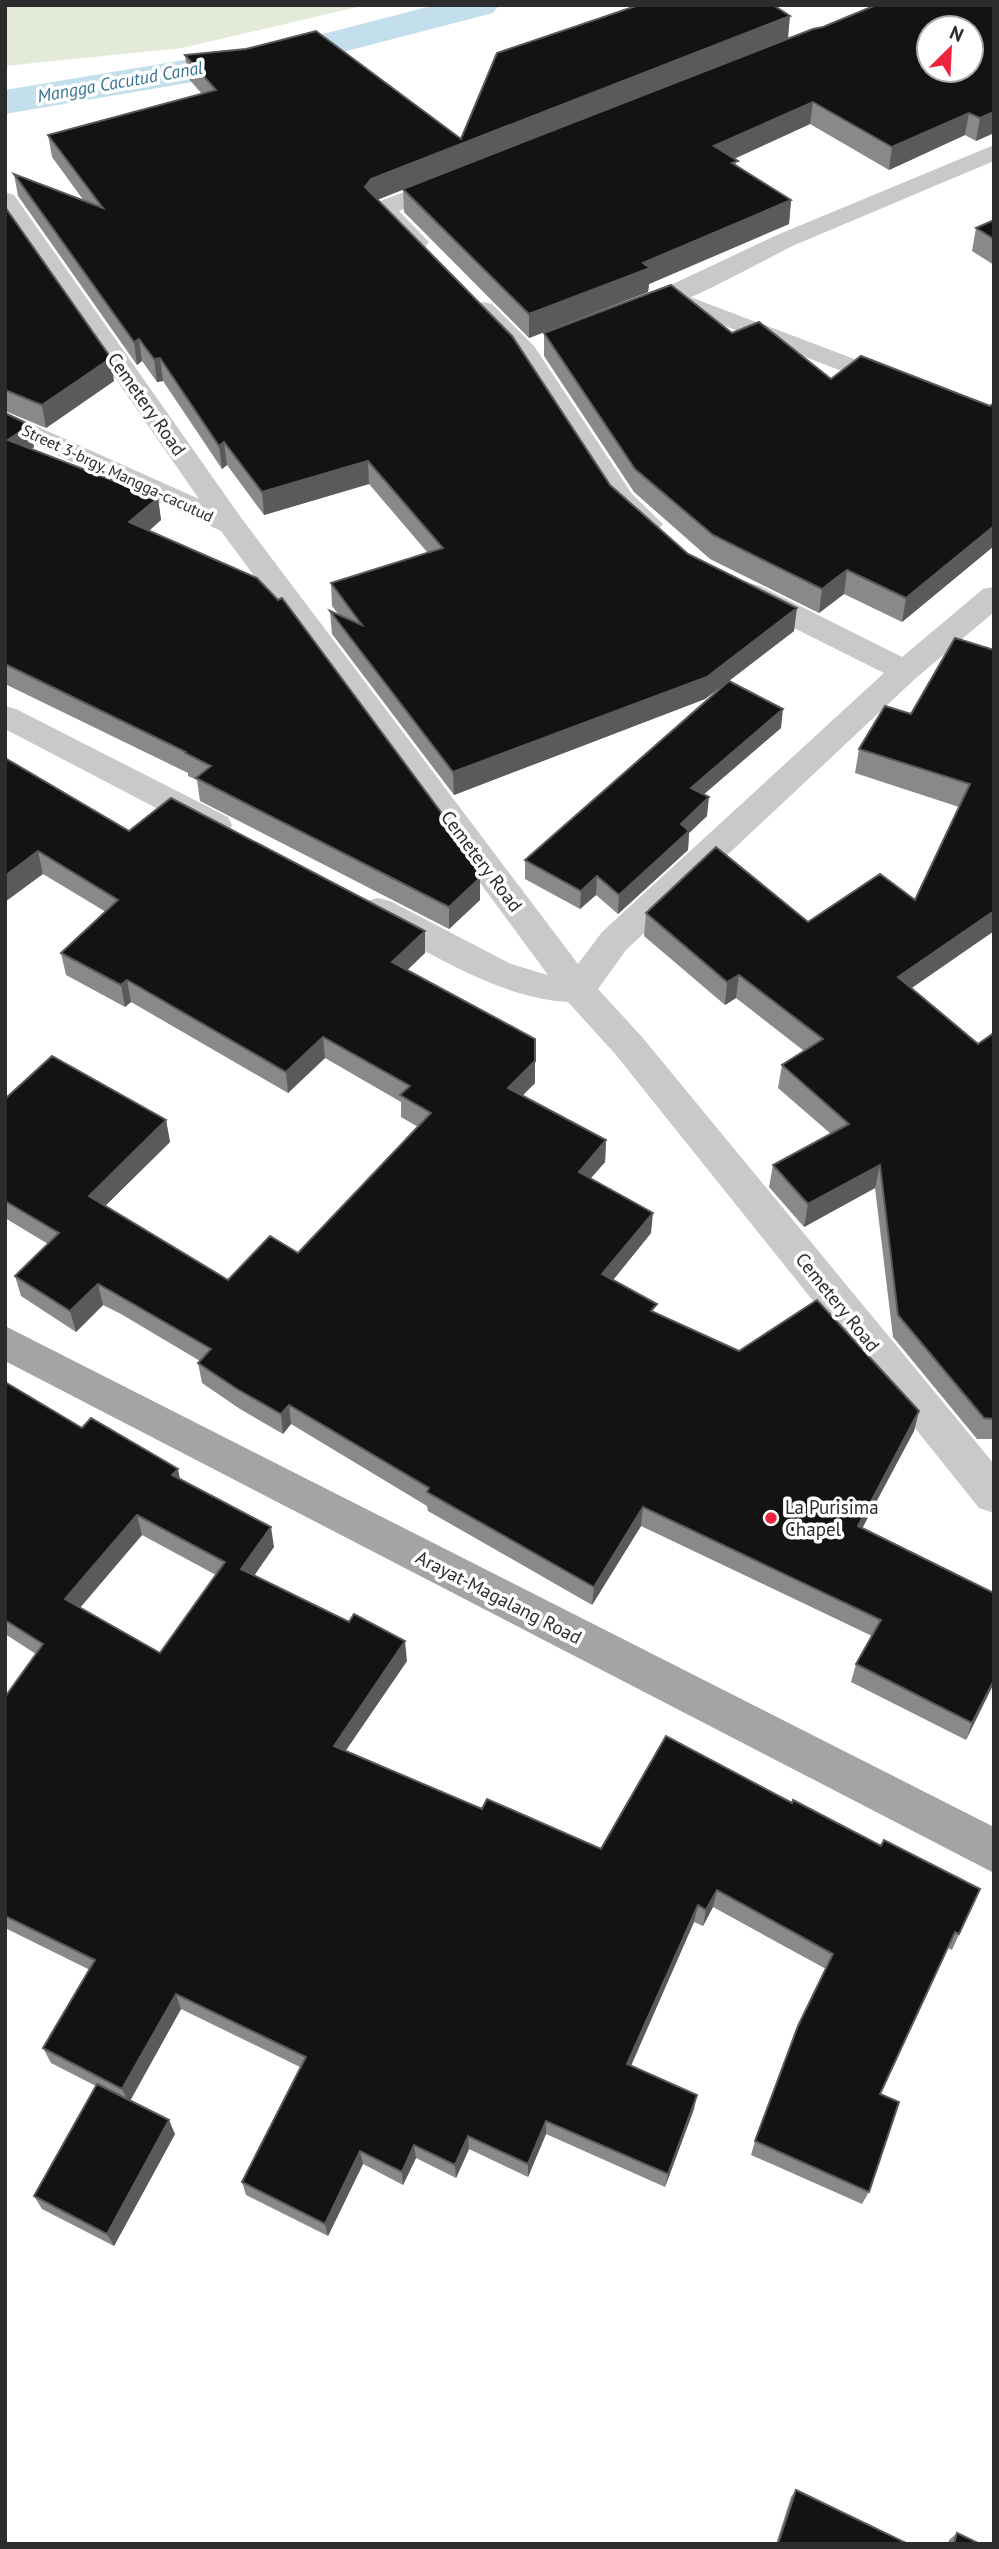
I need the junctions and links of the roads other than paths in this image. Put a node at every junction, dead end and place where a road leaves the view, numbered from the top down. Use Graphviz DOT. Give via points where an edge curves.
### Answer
graph roads {
  1 [pos="994,152"];
  2 [pos="473,173"];
  3 [pos="5,200"];
  4 [pos="430,256"];
  5 [pos="468,295"];
  6 [pos="668,296"];
  7 [pos="608,319"];
  8 [pos="848,365"];
  9 [pos="5,420"];
  10 [pos="232,525"];
  11 [pos="669,542"];
  12 [pos="722,580"];
  13 [pos="994,596"];
  14 [pos="905,671"];
  15 [pos="5,716"];
  16 [pos="240,838"];
  17 [pos="351,896"];
  18 [pos="578,990"];
  19 [pos="5,1342"];
  20 [pos="994,1495"];
  21 [pos="994,1852"];
  1 -- 6 [label="street" via="786,240"];
  2 -- 4 [label="street" via="382,209"];
  3 -- 10 [label="street, Cemetery Road"];
  5 -- 11 [label="street" via="536,347 621,500"];
  6 -- 7 [label="street"];
  6 -- 8 [label="lane"];
  9 -- 10 [label="street, Street 3-brgy. Mangga-cacutud"];
  10 -- 18 [label="street, Cemetery Road"];
  12 -- 14 [label="street"];
  13 -- 14 [label="street"];
  14 -- 18 [label="street" via="614,941"];
  15 -- 16 [label="street"];
  17 -- 18 [label="street" via="499,973 538,987"];
  18 -- 20 [label="street, Cemetery Road" via="629,1046"];
  19 -- 21 [label="main road, Arayat-Magalang Road"];
}
